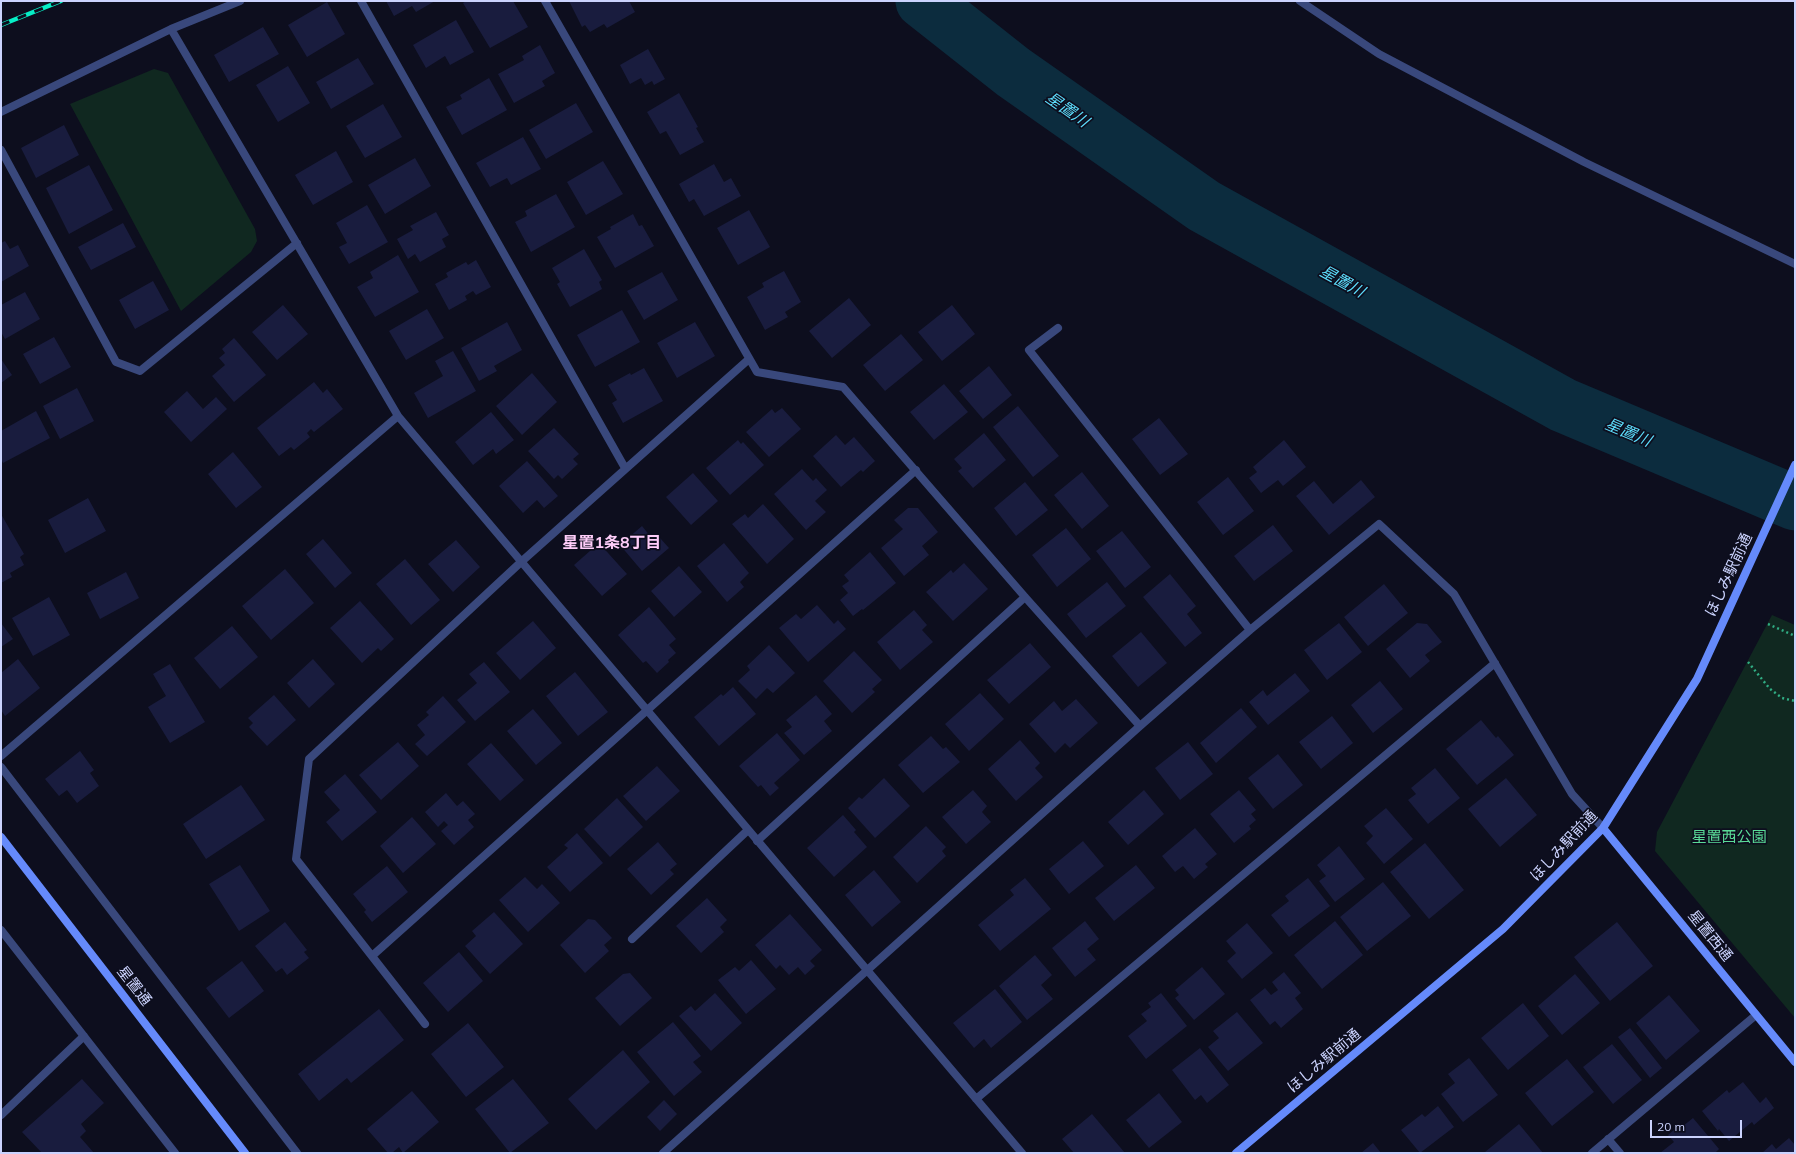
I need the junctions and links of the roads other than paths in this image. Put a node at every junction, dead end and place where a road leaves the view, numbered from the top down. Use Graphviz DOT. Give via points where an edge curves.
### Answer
graph roads {
  1 [pos="240,1"];
  2 [pos="361,1"];
  3 [pos="546,1"];
  4 [pos="1300,1"];
  5 [pos="172,29"];
  6 [pos="1,112"];
  7 [pos="1,150"];
  8 [pos="296,243"];
  9 [pos="1795,264"];
  10 [pos="1058,328"];
  11 [pos="748,359"];
  12 [pos="398,416"];
  13 [pos="1795,466"];
  14 [pos="625,468"];
  15 [pos="916,470"];
  16 [pos="521,562"];
  17 [pos="1025,597"];
  18 [pos="1250,630"];
  19 [pos="1495,663"];
  20 [pos="646,710"];
  21 [pos="1140,726"];
  22 [pos="1,756"];
  23 [pos="1,767"];
  24 [pos="1603,828"];
  25 [pos="748,830"];
  26 [pos="1,837"];
  27 [pos="758,841"];
  28 [pos="1,930"];
  29 [pos="632,939"];
  30 [pos="372,956"];
  31 [pos="868,971"];
  32 [pos="1756,1015"];
  33 [pos="425,1024"];
  34 [pos="84,1036"];
  35 [pos="1795,1062"];
  36 [pos="976,1099"];
  37 [pos="1,1115"];
  38 [pos="1608,1139"];
  39 [pos="175,1153"];
  40 [pos="245,1153"];
  41 [pos="297,1153"];
  42 [pos="663,1153"];
  43 [pos="1022,1153"];
  44 [pos="1236,1153"];
  45 [pos="1592,1153"];
  46 [pos="1620,1153"];
  1 -- 5 [label="street"];
  2 -- 14 [label="street"];
  3 -- 11 [label="street"];
  4 -- 9 [label="street" via="1378,54 1584,162"];
  5 -- 6 [label="street"];
  5 -- 8 [label="street"];
  7 -- 8 [label="street" via="116,362 140,371"];
  8 -- 12 [label="street"];
  10 -- 18 [label="street" via="1029,350"];
  11 -- 14 [label="street"];
  11 -- 15 [label="street" via="757,372 843,386"];
  12 -- 16 [label="street"];
  12 -- 22 [label="street"];
  13 -- 24 [label="street, ほしみ駅前通" via="1697,679"];
  14 -- 16 [label="street"];
  15 -- 17 [label="street"];
  15 -- 20 [label="street"];
  16 -- 20 [label="street"];
  16 -- 30 [label="street" via="309,759 296,859"];
  17 -- 21 [label="street"];
  17 -- 27 [label="street"];
  18 -- 19 [label="street" via="1379,524 1454,594"];
  18 -- 21 [label="street"];
  19 -- 24 [label="street" via="1572,794"];
  19 -- 36 [label="street"];
  20 -- 25 [label="street"];
  20 -- 30 [label="street"];
  21 -- 31 [label="street"];
  23 -- 41 [label="street"];
  24 -- 32 [label="street, 星置西通"];
  24 -- 44 [label="street, ほしみ駅前通" via="1502,929"];
  25 -- 27 [label="street"];
  25 -- 29 [label="street"];
  26 -- 40 [label="street, 星置通"];
  27 -- 31 [label="street"];
  28 -- 34 [label="street"];
  30 -- 33 [label="street"];
  31 -- 36 [label="street"];
  31 -- 42 [label="street"];
  32 -- 35 [label="street, 星置西通"];
  32 -- 38 [label="street"];
  34 -- 37 [label="street"];
  34 -- 39 [label="street"];
  36 -- 43 [label="street"];
  38 -- 45 [label="street"];
  38 -- 46 [label="street"];
}
